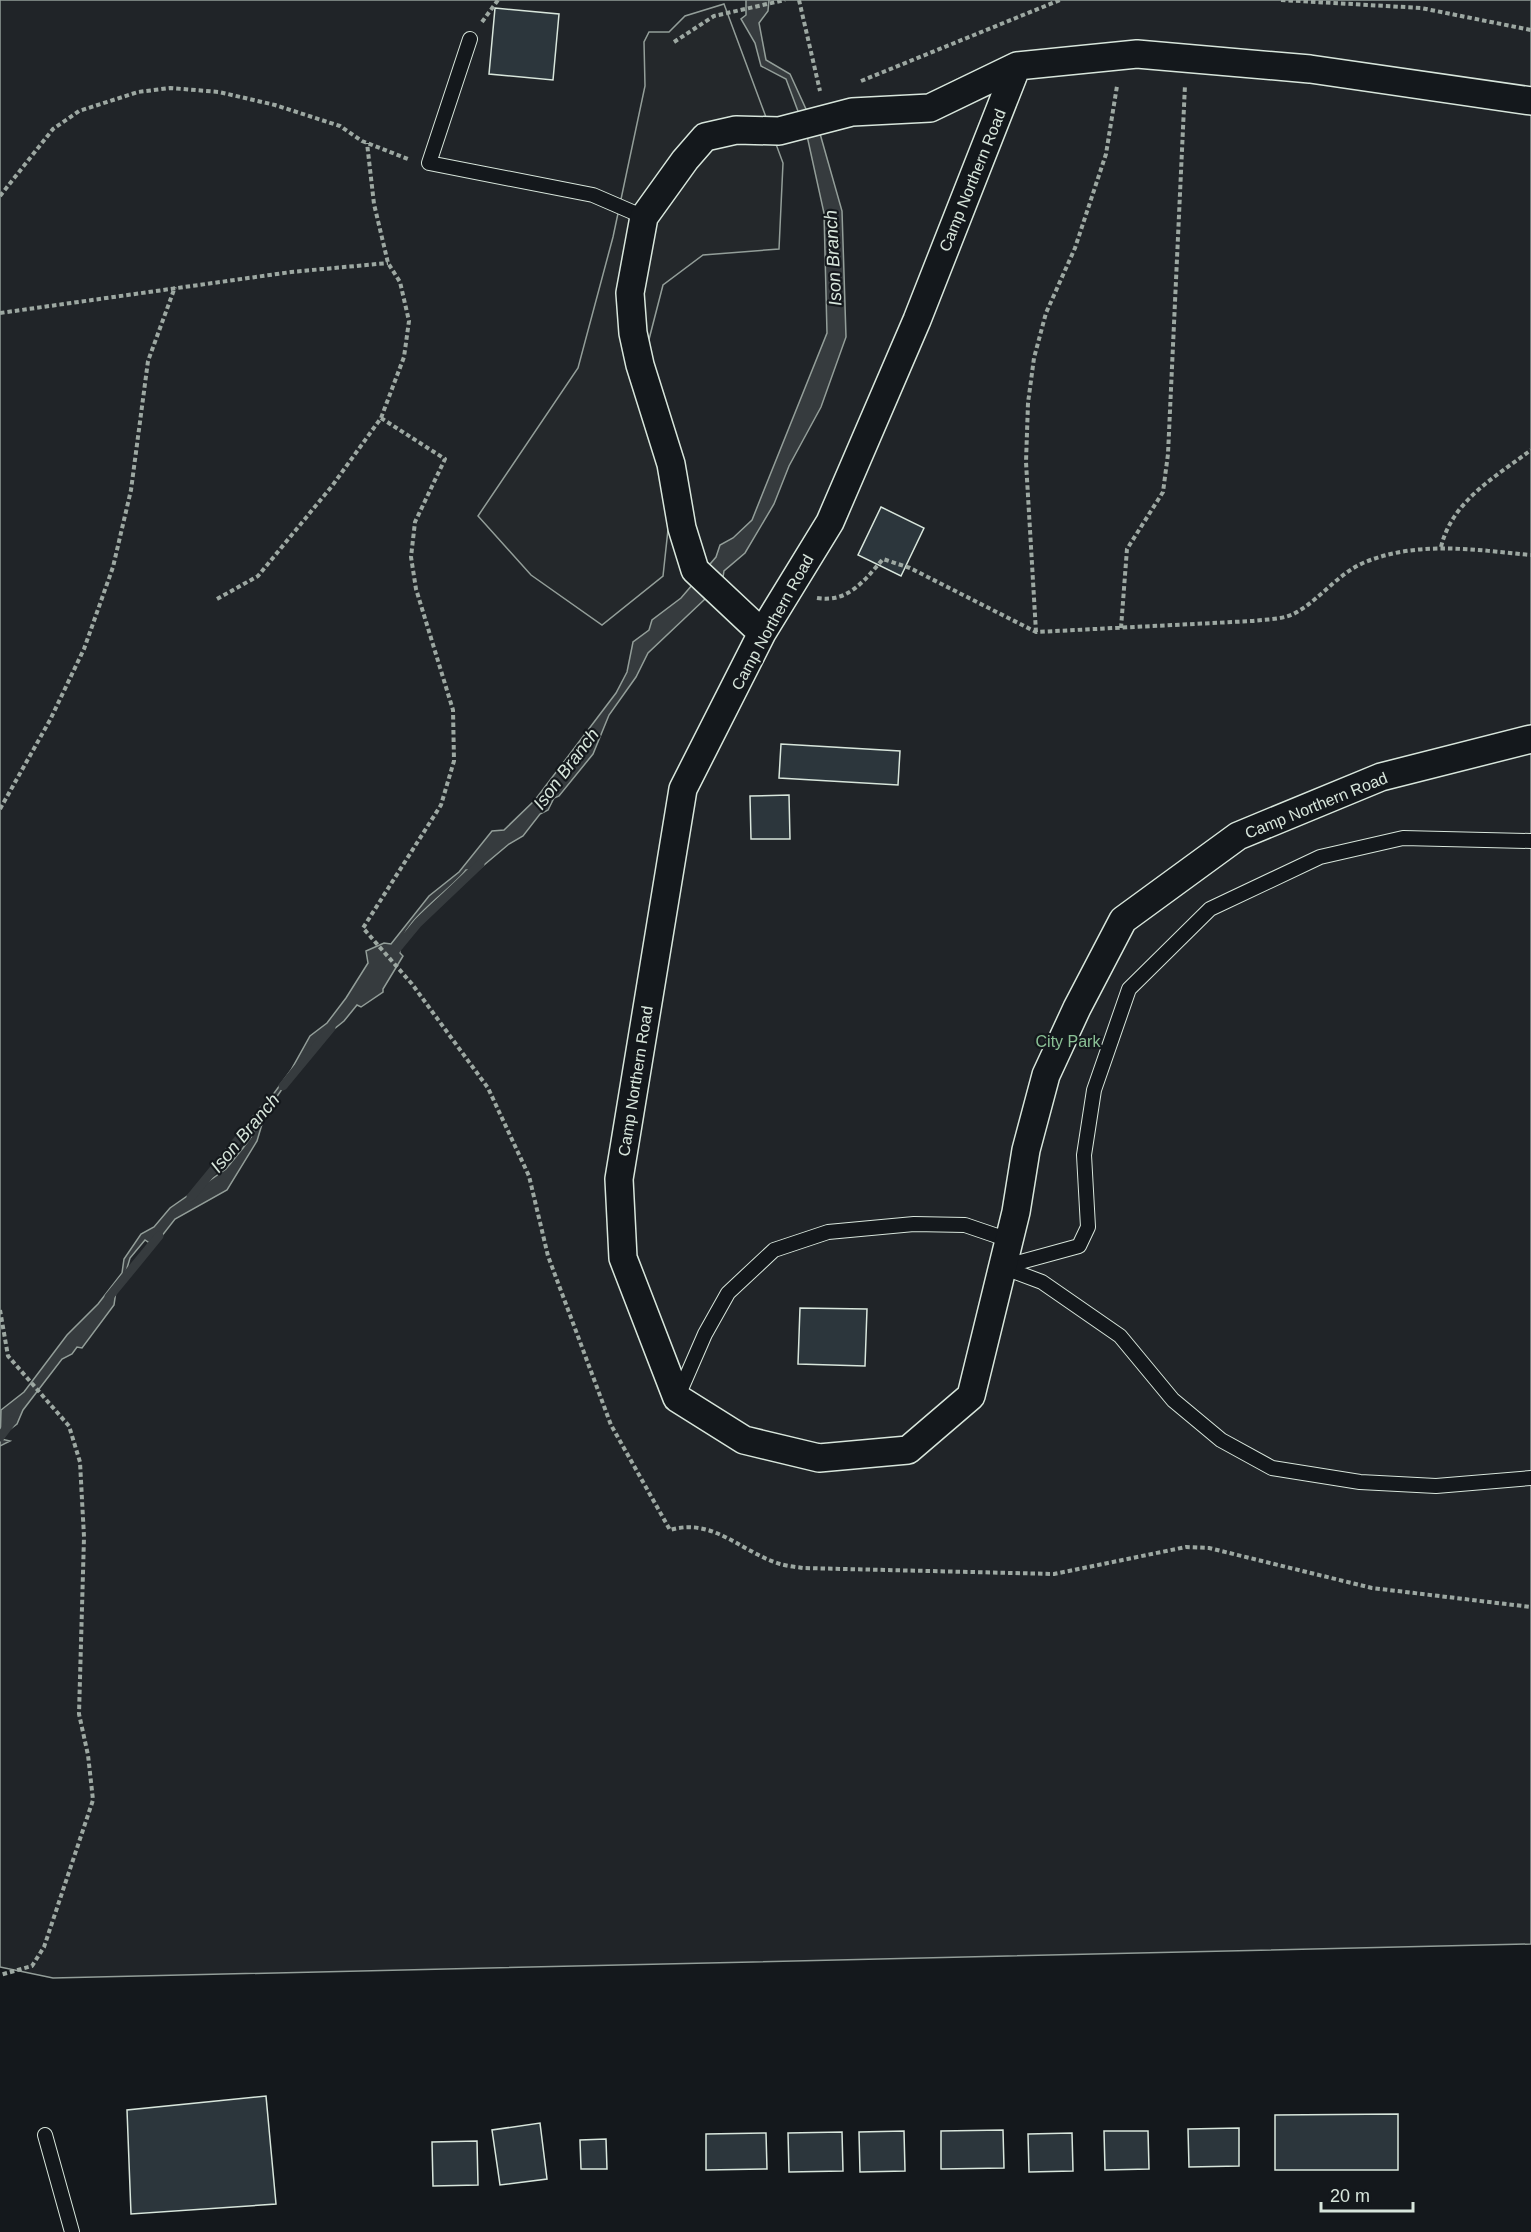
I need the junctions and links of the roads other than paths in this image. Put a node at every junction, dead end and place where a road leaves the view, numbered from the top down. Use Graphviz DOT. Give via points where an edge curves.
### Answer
graph roads {
  1 [pos="470,39"];
  2 [pos="1017,66"];
  3 [pos="1531,101"];
  4 [pos="644,218"];
  5 [pos="762,633"];
  6 [pos="1531,739"];
  7 [pos="1531,841"];
  8 [pos="1009,1240"];
  9 [pos="1002,1267"];
  10 [pos="676,1398"];
  11 [pos="1531,1478"];
  12 [pos="45,2135"];
  13 [pos="72,2232"];
  1 -- 4 [label="lane" via="429,163 593,195"];
  2 -- 3 [label="street" via="1137,54 1310,69"];
  2 -- 4 [label="street" via="930,108 852,112 779,130 736,130 705,136"];
  2 -- 5 [label="street, Camp Northern Road" via="917,320 830,522"];
  4 -- 5 [label="street" via="630,293 633,333 671,464 682,528 695,570"];
  5 -- 10 [label="street, Camp Northern Road" via="683,789 619,1179 622,1258"];
  6 -- 8 [label="street, Camp Northern Road" via="1381,777 1238,836 1123,920 1046,1075 1026,1150"];
  7 -- 9 [label="lane" via="1403,838 1320,857 1210,909 1130,990 1094,1090 1084,1155 1088,1227 1079,1246"];
  8 -- 9 [label="street, Camp Northern Road"];
  8 -- 10 [label="lane" via="965,1225 914,1224 828,1232 774,1250 728,1293"];
  9 -- 10 [label="street, Camp Northern Road" via="971,1396 908,1450 819,1458 744,1440"];
  9 -- 11 [label="lane" via="1042,1281 1120,1336 1173,1400 1221,1440 1272,1468 1360,1482 1436,1486"];
  12 -- 13 [label="lane"];
}
